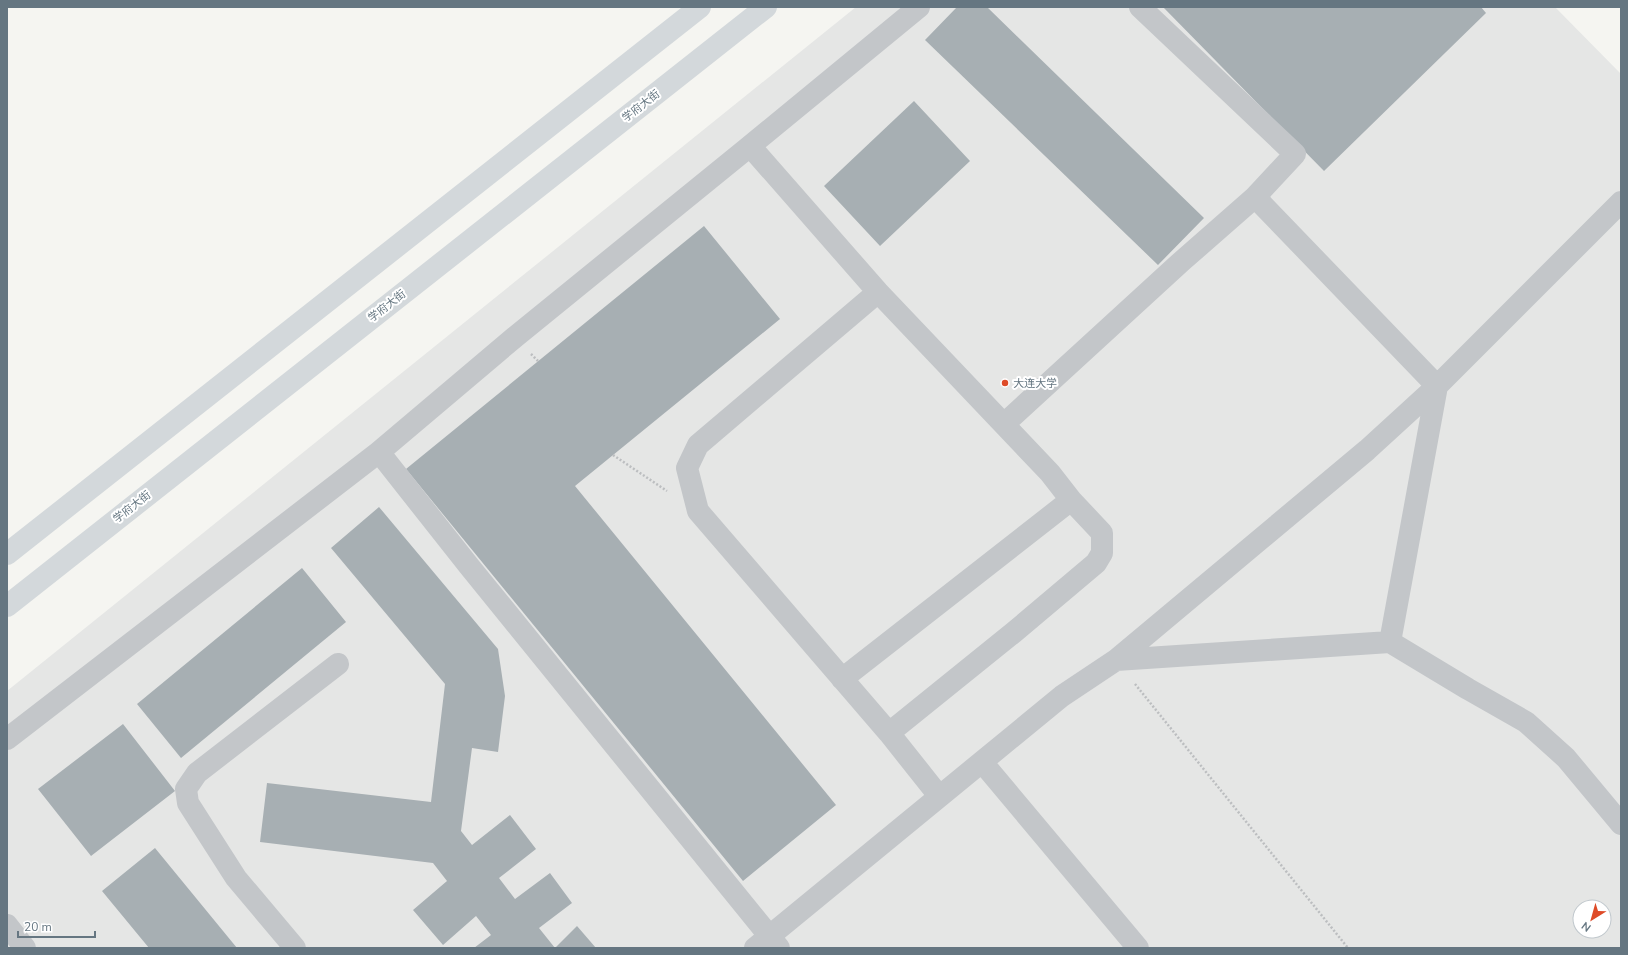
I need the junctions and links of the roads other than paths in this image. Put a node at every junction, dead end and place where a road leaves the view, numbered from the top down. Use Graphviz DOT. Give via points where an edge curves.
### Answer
graph roads {
  1 [pos="700,7"];
  2 [pos="766,7"];
  3 [pos="919,7"];
  4 [pos="1140,7"];
  5 [pos="750,146"];
  6 [pos="1255,197"];
  7 [pos="1621,202"];
  8 [pos="878,292"];
  9 [pos="1438,386"];
  10 [pos="1004,424"];
  11 [pos="379,452"];
  12 [pos="1071,500"];
  13 [pos="7,554"];
  14 [pos="7,606"];
  15 [pos="1390,642"];
  16 [pos="1116,660"];
  17 [pos="338,664"];
  18 [pos="842,679"];
  19 [pos="889,733"];
  20 [pos="7,739"];
  21 [pos="982,762"];
  22 [pos="939,796"];
  23 [pos="1621,824"];
  24 [pos="7,925"];
  25 [pos="768,944"];
  26 [pos="25,948"];
  27 [pos="295,948"];
  28 [pos="1138,948"];
  1 -- 13 [label="main road"];
  2 -- 14 [label="main road, 学府大街"];
  3 -- 5 [label="lane"];
  4 -- 6 [label="lane" via="1295,154"];
  5 -- 8 [label="lane"];
  5 -- 11 [label="lane" via="515,337"];
  6 -- 9 [label="lane"];
  6 -- 10 [label="lane"];
  7 -- 9 [label="lane"];
  8 -- 10 [label="lane"];
  8 -- 18 [label="lane" via="698,446 687,468 698,511"];
  9 -- 15 [label="lane"];
  9 -- 16 [label="lane" via="1367,450"];
  10 -- 12 [label="lane" via="1050,473"];
  11 -- 20 [label="lane"];
  11 -- 25 [label="lane"];
  12 -- 18 [label="lane"];
  12 -- 19 [label="lane" via="1102,534 1102,553 1096,563"];
  15 -- 16 [label="lane"];
  15 -- 23 [label="lane" via="1526,722 1566,758"];
  16 -- 21 [label="lane" via="1062,696"];
  17 -- 27 [label="lane" via="197,773 186,789 188,803 236,878"];
  18 -- 19 [label="lane"];
  19 -- 22 [label="lane"];
  21 -- 22 [label="lane"];
  21 -- 28 [label="lane"];
  22 -- 25 [label="lane"];
  24 -- 26 [label="lane"];
}
